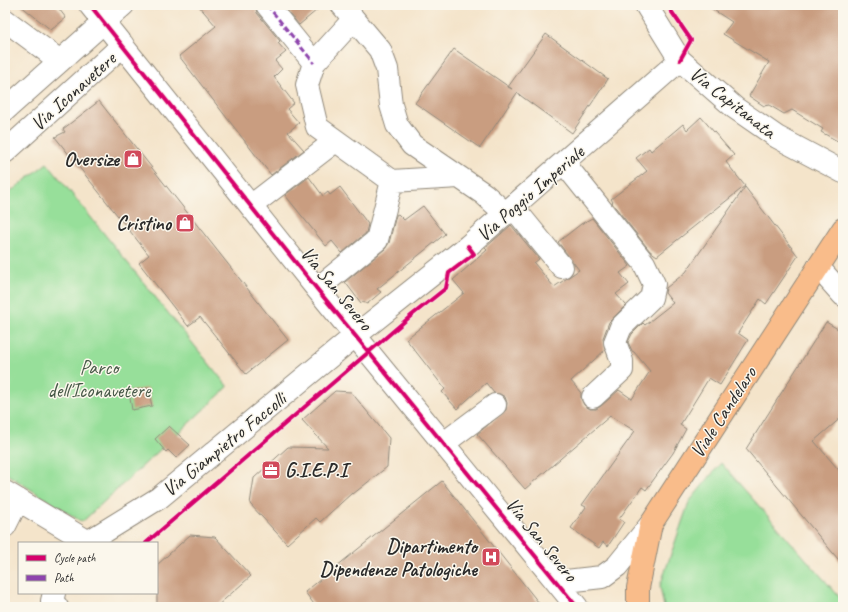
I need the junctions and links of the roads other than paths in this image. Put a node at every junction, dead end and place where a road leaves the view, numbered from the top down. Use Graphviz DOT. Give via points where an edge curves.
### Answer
graph roads {
  1 [pos="123,5"];
  2 [pos="267,5"];
  3 [pos="646,5"];
  4 [pos="348,12"];
  5 [pos="97,13"];
  6 [pos="5,20"];
  7 [pos="123,46"];
  8 [pos="680,60"];
  9 [pos="60,61"];
  10 [pos="314,62"];
  11 [pos="5,110"];
  12 [pos="334,142"];
  13 [pos="5,152"];
  14 [pos="564,163"];
  15 [pos="843,172"];
  16 [pos="459,177"];
  17 [pos="392,181"];
  18 [pos="252,205"];
  19 [pos="510,211"];
  20 [pos="843,229"];
  21 [pos="562,267"];
  22 [pos="818,267"];
  23 [pos="317,289"];
  24 [pos="843,295"];
  25 [pos="356,335"];
  26 [pos="593,397"];
  27 [pos="495,405"];
  28 [pos="444,443"];
  29 [pos="12,496"];
  30 [pos="651,524"];
  31 [pos="5,526"];
  32 [pos="86,542"];
  33 [pos="557,582"];
  34 [pos="577,607"];
  35 [pos="638,607"];
  1 -- 5 [label="street, Via Iconavetere"];
  2 -- 10 [label="street"];
  3 -- 8 [label="street, Via Capitanata"];
  4 -- 10 [label="street"];
  4 -- 16 [label="street" via="380,50 387,69 391,106 397,125 412,145"];
  5 -- 7 [label="street, Via San Severo"];
  5 -- 9 [label="street, Via Iconavetere"];
  6 -- 9 [label="street"];
  7 -- 13 [label="street, Via Iconavetere"];
  7 -- 18 [label="street, Via San Severo"];
  8 -- 14 [label="street, Via Poggio Imperiale"];
  8 -- 15 [label="street, Via Capitanata" via="735,108 776,137"];
  9 -- 11 [label="street, Via Iconavetere"];
  10 -- 12 [label="street" via="307,85 317,128"];
  12 -- 17 [label="street"];
  12 -- 18 [label="street"];
  14 -- 19 [label="street, Via Poggio Imperiale"];
  14 -- 26 [label="street" via="644,263 654,284 651,298 621,327 615,342 622,361 622,370"];
  16 -- 17 [label="street"];
  16 -- 19 [label="street"];
  17 -- 23 [label="street" via="377,240"];
  18 -- 23 [label="street, Via San Severo"];
  19 -- 21 [label="street"];
  19 -- 25 [label="street, Via Poggio Imperiale"];
  20 -- 22 [label="main road, Viale Candelaro"];
  22 -- 24 [label="street"];
  22 -- 30 [label="main road, Viale Candelaro"];
  23 -- 25 [label="street, Via San Severo"];
  25 -- 28 [label="street, Via San Severo"];
  25 -- 32 [label="street, Via Giampietro Faccolli" via="159,498"];
  27 -- 28 [label="street"];
  28 -- 33 [label="street, Via San Severo"];
  29 -- 31 [label="street"];
  29 -- 32 [label="street"];
  30 -- 33 [label="street" via="617,566 602,577"];
  30 -- 35 [label="main road, Viale Candelaro" via="638,588"];
  33 -- 34 [label="street, Via San Severo"];
}
